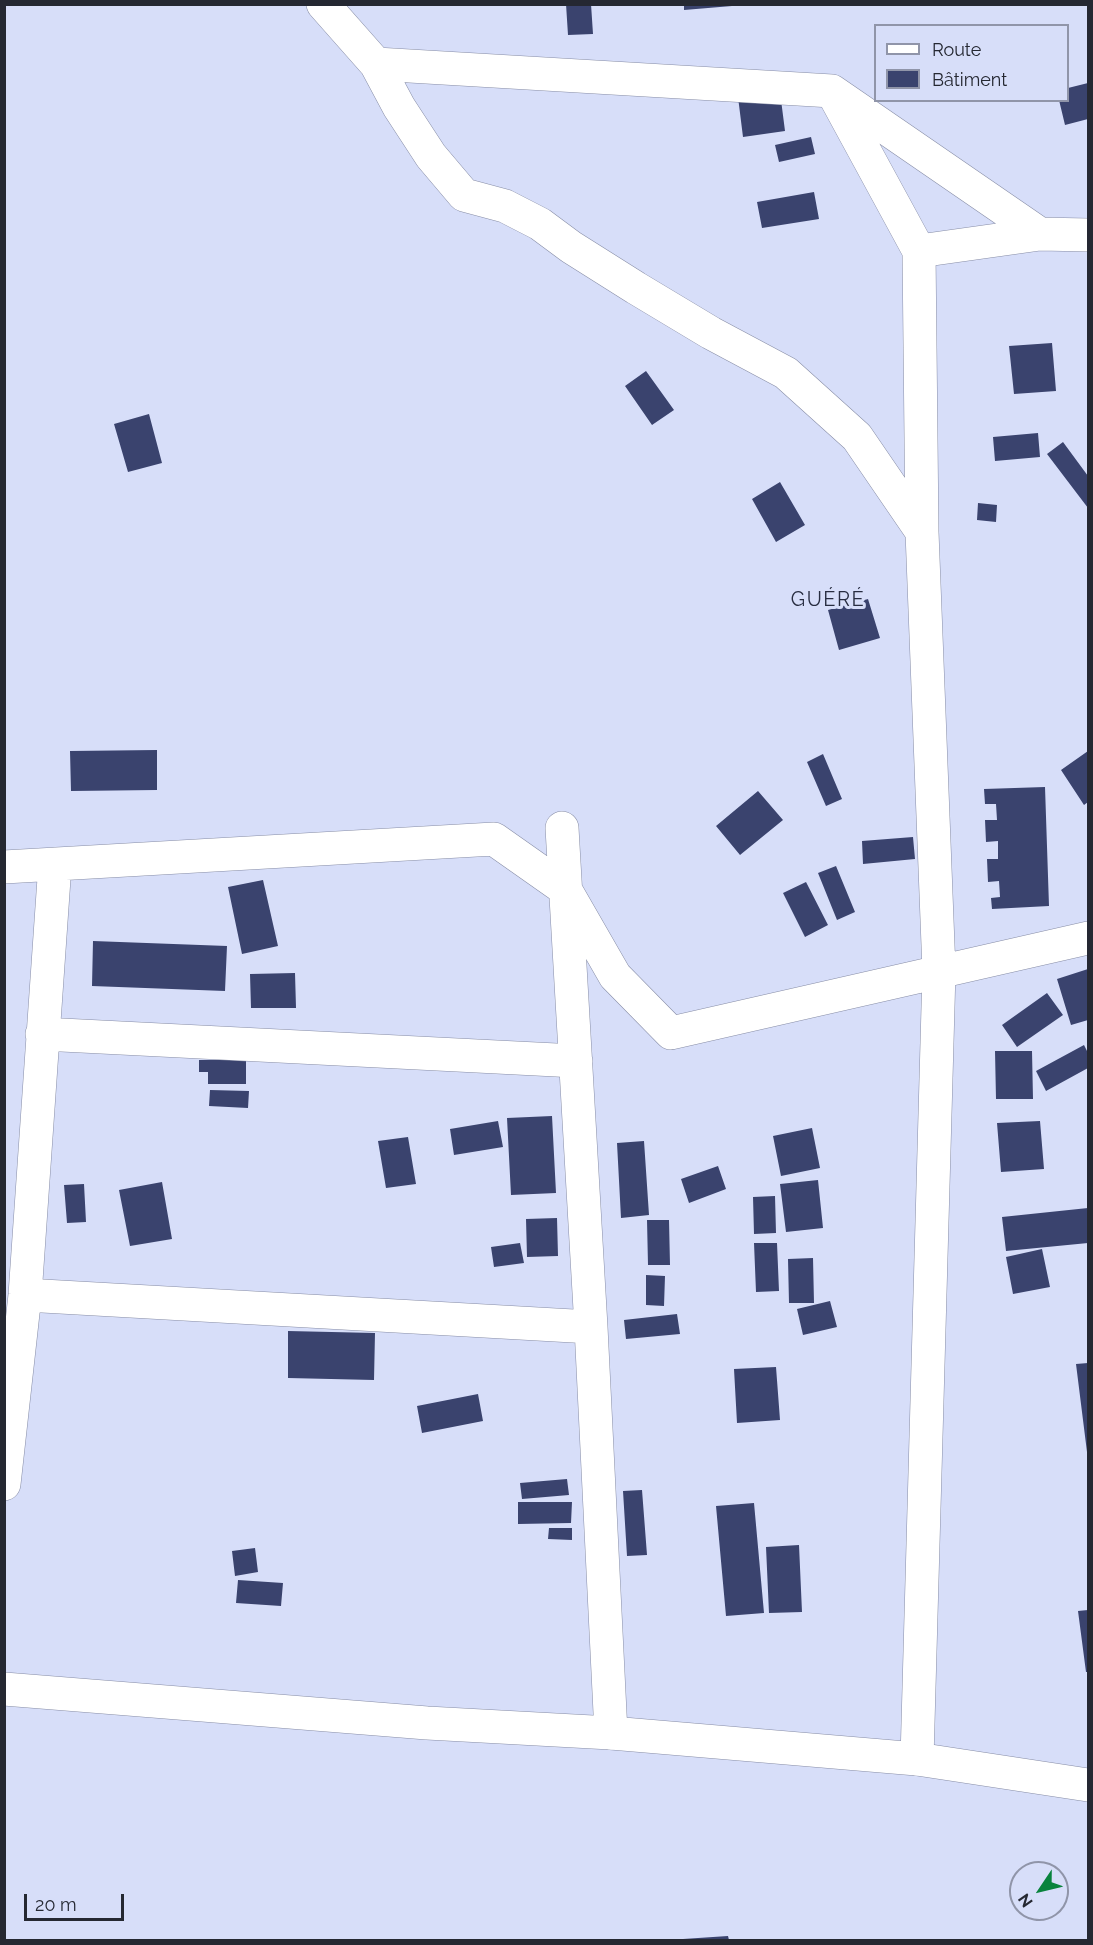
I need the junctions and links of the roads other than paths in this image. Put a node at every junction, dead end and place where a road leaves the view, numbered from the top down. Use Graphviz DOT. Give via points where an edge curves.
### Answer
graph roads {
  1 [pos="323,4"];
  2 [pos="376,64"];
  3 [pos="832,91"];
  4 [pos="1040,234"];
  5 [pos="1089,235"];
  6 [pos="918,251"];
  7 [pos="922,532"];
  8 [pos="562,828"];
  9 [pos="55,864"];
  10 [pos="4,867"];
  11 [pos="565,889"];
  12 [pos="1089,938"];
  13 [pos="939,971"];
  14 [pos="42,1034"];
  15 [pos="576,1061"];
  16 [pos="25,1295"];
  17 [pos="591,1327"];
  18 [pos="4,1484"];
  19 [pos="4,1689"];
  20 [pos="611,1733"];
  21 [pos="917,1759"];
  22 [pos="1089,1785"];
  1 -- 2 [label="street"];
  2 -- 3 [label="street"];
  2 -- 7 [label="street" via="431,156 464,195 505,206 540,224 636,288 786,373 857,437"];
  3 -- 4 [label="street"];
  3 -- 6 [label="street"];
  4 -- 5 [label="street"];
  4 -- 6 [label="street"];
  6 -- 7 [label="street"];
  7 -- 13 [label="street"];
  8 -- 11 [label="street"];
  9 -- 10 [label="street"];
  9 -- 11 [label="street" via="494,838"];
  9 -- 14 [label="street"];
  11 -- 13 [label="street" via="615,976 671,1033"];
  11 -- 15 [label="street"];
  12 -- 13 [label="street"];
  13 -- 21 [label="street"];
  14 -- 15 [label="street"];
  14 -- 16 [label="street"];
  15 -- 17 [label="street"];
  16 -- 17 [label="street"];
  16 -- 18 [label="street"];
  17 -- 20 [label="street"];
  19 -- 20 [label="street" via="427,1723"];
  20 -- 21 [label="street"];
  21 -- 22 [label="street"];
}
